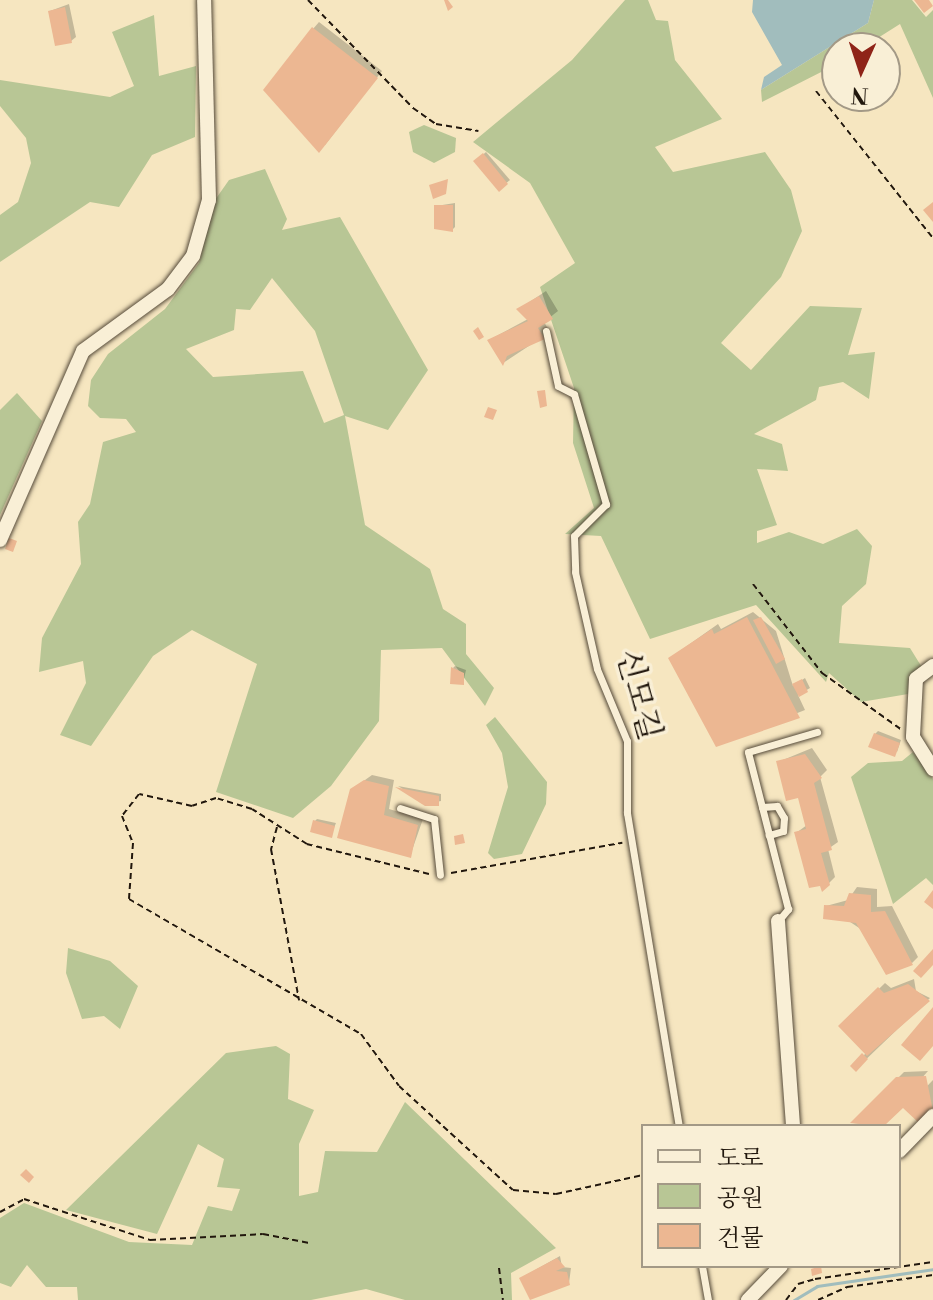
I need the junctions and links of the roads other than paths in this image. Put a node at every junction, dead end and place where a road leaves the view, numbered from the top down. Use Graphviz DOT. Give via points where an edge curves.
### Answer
graph roads {
  1 [pos="204,0"];
  2 [pos="546,331"];
  3 [pos="0,540"];
  4 [pos="933,666"];
  5 [pos="817,732"];
  6 [pos="933,769"];
  7 [pos="762,807"];
  8 [pos="400,808"];
  9 [pos="769,835"];
  10 [pos="440,875"];
  11 [pos="778,921"];
  12 [pos="933,1116"];
  13 [pos="679,1124"];
  14 [pos="793,1124"];
  15 [pos="901,1149"];
  16 [pos="702,1268"];
  17 [pos="772,1268"];
  18 [pos="779,1268"];
  19 [pos="761,1285"];
  20 [pos="708,1300"];
  21 [pos="748,1300"];
  1 -- 3 [label="street" via="209,200 193,256 168,289 83,351"];
  2 -- 13 [label="lane, 신모길" via="558,386 574,394 606,504 574,536 579,606 627,741 631,842"];
  4 -- 6 [label="street" via="916,679 913,737"];
  5 -- 7 [label="lane" via="748,752"];
  7 -- 9 [label="lane"];
  7 -- 9 [label="lane" via="782,810 783,831"];
  8 -- 10 [label="lane" via="434,819"];
  9 -- 11 [label="lane" via="788,909"];
  11 -- 14 [label="street"];
  12 -- 15 [label="street"];
  16 -- 20 [label="lane"];
  17 -- 19 [label="street"];
  18 -- 19 [label="street"];
  19 -- 21 [label="street"];
}
